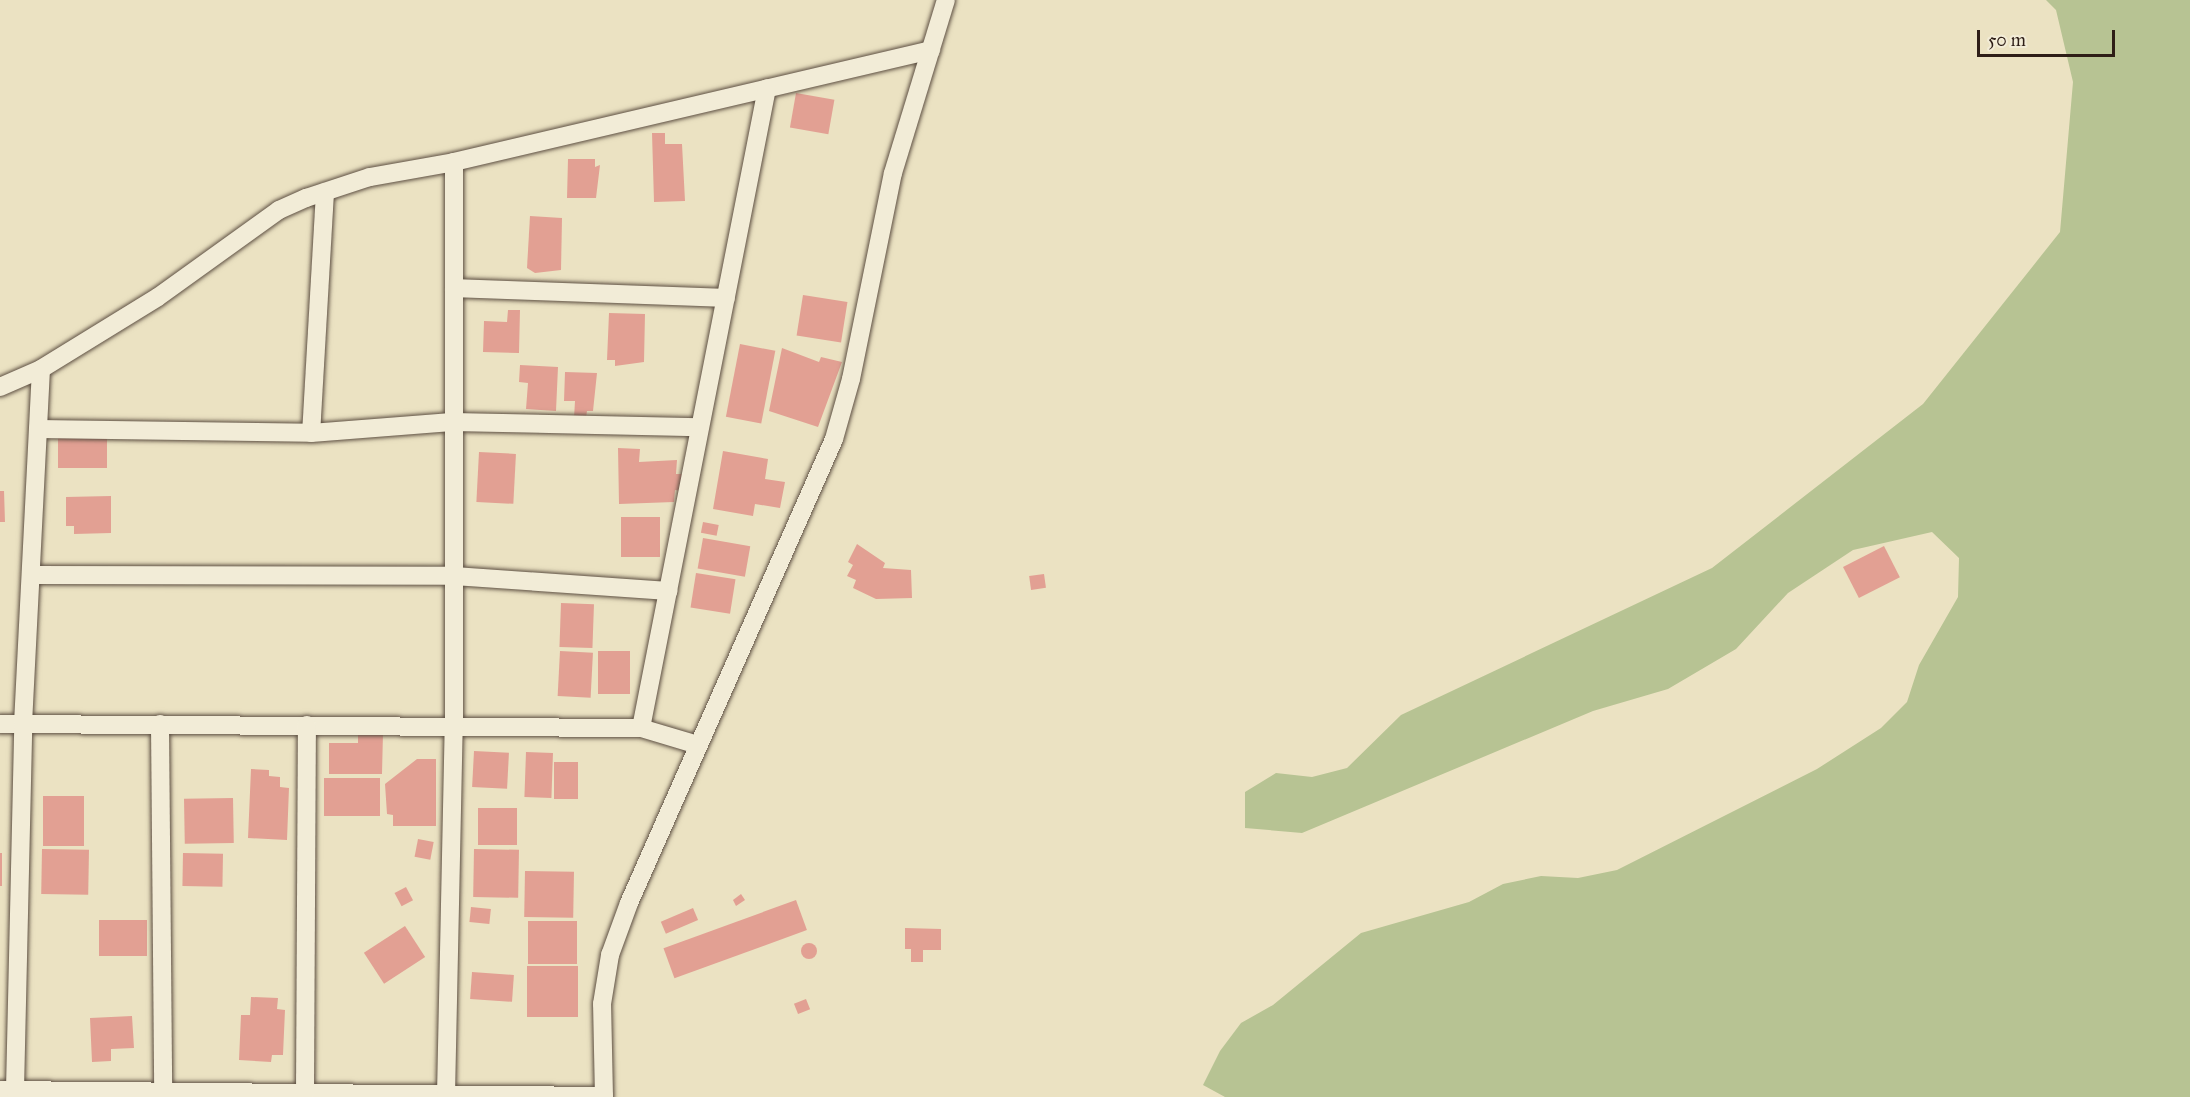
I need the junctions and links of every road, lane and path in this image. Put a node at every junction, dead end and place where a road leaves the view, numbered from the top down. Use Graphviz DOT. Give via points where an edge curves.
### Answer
graph roads {
  1 [pos="946,0"];
  2 [pos="931,50"];
  3 [pos="767,88"];
  4 [pos="454,162"];
  5 [pos="325,192"];
  6 [pos="454,288"];
  7 [pos="726,298"];
  8 [pos="41,369"];
  9 [pos="0,387"];
  10 [pos="452,423"];
  11 [pos="699,427"];
  12 [pos="38,429"];
  13 [pos="312,433"];
  14 [pos="31,575"];
  15 [pos="454,576"];
  16 [pos="668,591"];
  17 [pos="0,724"];
  18 [pos="23,724"];
  19 [pos="160,724"];
  20 [pos="307,725"];
  21 [pos="454,725"];
  22 [pos="641,728"];
  23 [pos="698,745"];
  24 [pos="7,1090"];
  25 [pos="163,1092"];
  26 [pos="294,1094"];
  27 [pos="446,1095"];
  28 [pos="604,1096"];
  1 -- 2 [label="street"];
  2 -- 3 [label="street"];
  2 -- 23 [label="street" via="893,173 837,429"];
  3 -- 4 [label="street"];
  3 -- 7 [label="street"];
  4 -- 5 [label="street" via="370,177"];
  4 -- 6 [label="street"];
  5 -- 8 [label="street" via="279,210 158,297"];
  5 -- 13 [label="street"];
  6 -- 7 [label="street"];
  6 -- 10 [label="street"];
  7 -- 11 [label="street"];
  8 -- 9 [label="street"];
  8 -- 12 [label="street"];
  10 -- 11 [label="street"];
  10 -- 13 [label="street"];
  10 -- 15 [label="street"];
  11 -- 16 [label="street"];
  12 -- 13 [label="street"];
  12 -- 14 [label="street"];
  14 -- 15 [label="street"];
  14 -- 18 [label="street"];
  15 -- 16 [label="street"];
  15 -- 21 [label="street"];
  16 -- 22 [label="street"];
  17 -- 18 [label="street"];
  18 -- 19 [label="street"];
  18 -- 24 [label="street"];
  19 -- 20 [label="street"];
  19 -- 25 [label="street"];
  20 -- 21 [label="street"];
  20 -- 26 [label="street"];
  21 -- 22 [label="street"];
  21 -- 27 [label="street"];
  22 -- 23 [label="street"];
  23 -- 28 [label="street" via="610,955 602,1004"];
  24 -- 25 [label="street"];
  25 -- 26 [label="street"];
  26 -- 27 [label="street"];
  27 -- 28 [label="street"];
}
